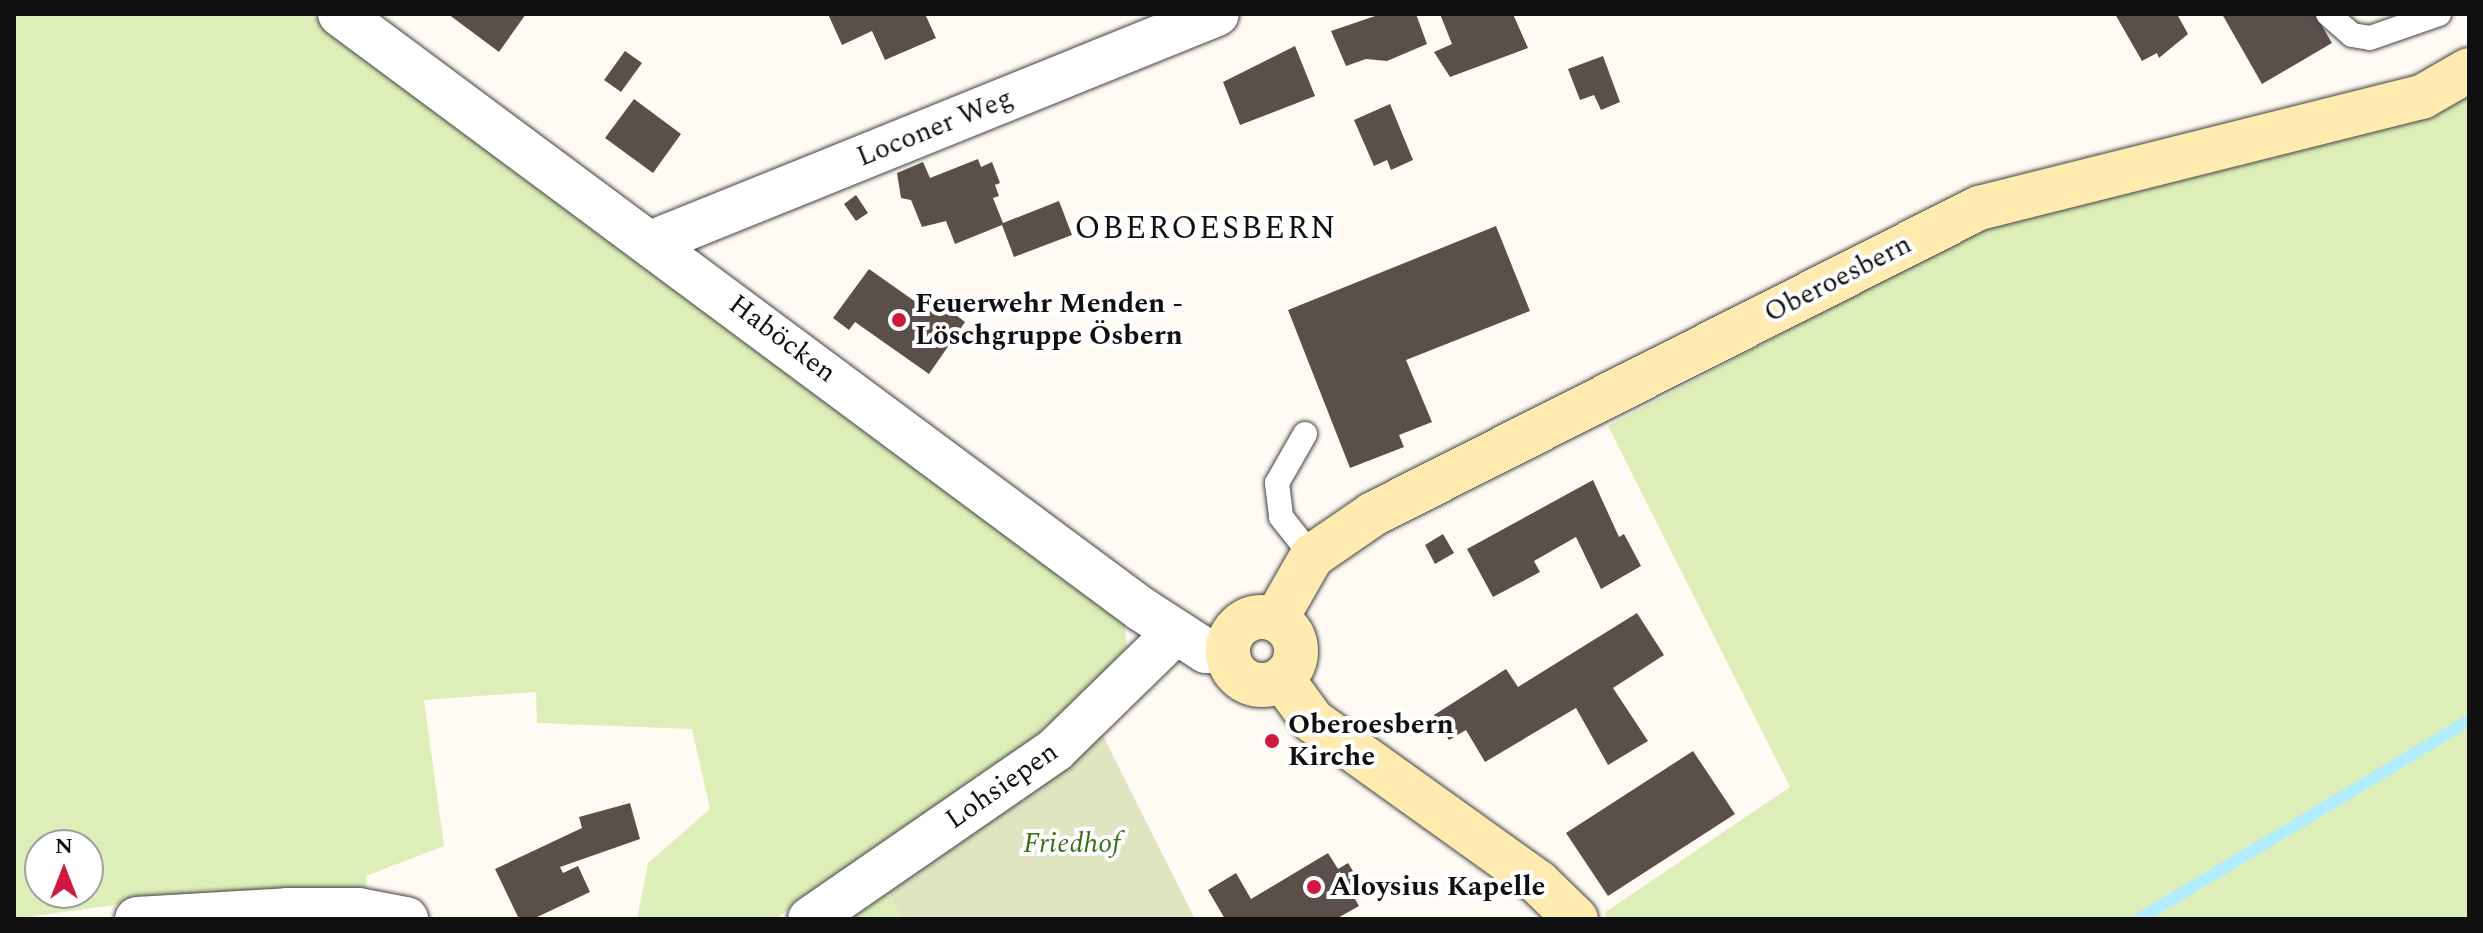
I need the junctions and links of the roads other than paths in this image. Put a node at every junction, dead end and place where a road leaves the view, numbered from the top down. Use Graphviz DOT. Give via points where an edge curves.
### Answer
graph roads {
  1 [pos="340,14"];
  2 [pos="1217,14"];
  3 [pos="2328,14"];
  4 [pos="2439,14"];
  5 [pos="2469,70"];
  6 [pos="653,242"];
  7 [pos="1305,434"];
  8 [pos="1312,556"];
  9 [pos="1276,619"];
  10 [pos="1176,632"];
  11 [pos="1228,651"];
  12 [pos="1283,680"];
  13 [pos="137,919"];
  14 [pos="406,919"];
  15 [pos="810,919"];
  16 [pos="1576,919"];
  1 -- 6 [label="street, Haböcken"];
  2 -- 6 [label="street, Loconer Weg"];
  3 -- 4 [label="lane" via="2352,35 2370,38"];
  5 -- 8 [label="street, Oberoesbern" via="2422,97 1979,208 1373,514"];
  6 -- 10 [label="street, Haböcken"];
  7 -- 8 [label="lane" via="1277,483 1281,517"];
  8 -- 9 [label="street, Oberoesbern"];
  9 -- 11 [label="street" via="1248,619 1230,640"];
  9 -- 12 [label="street" via="1296,646"];
  10 -- 11 [label="street, Haböcken" via="1206,651"];
  10 -- 15 [label="street, Lohsiepen" via="1055,750"];
  11 -- 12 [label="street" via="1233,668 1251,682"];
  12 -- 16 [label="street" via="1313,721 1538,882"];
  13 -- 14 [label="street" via="359,910"];
}
